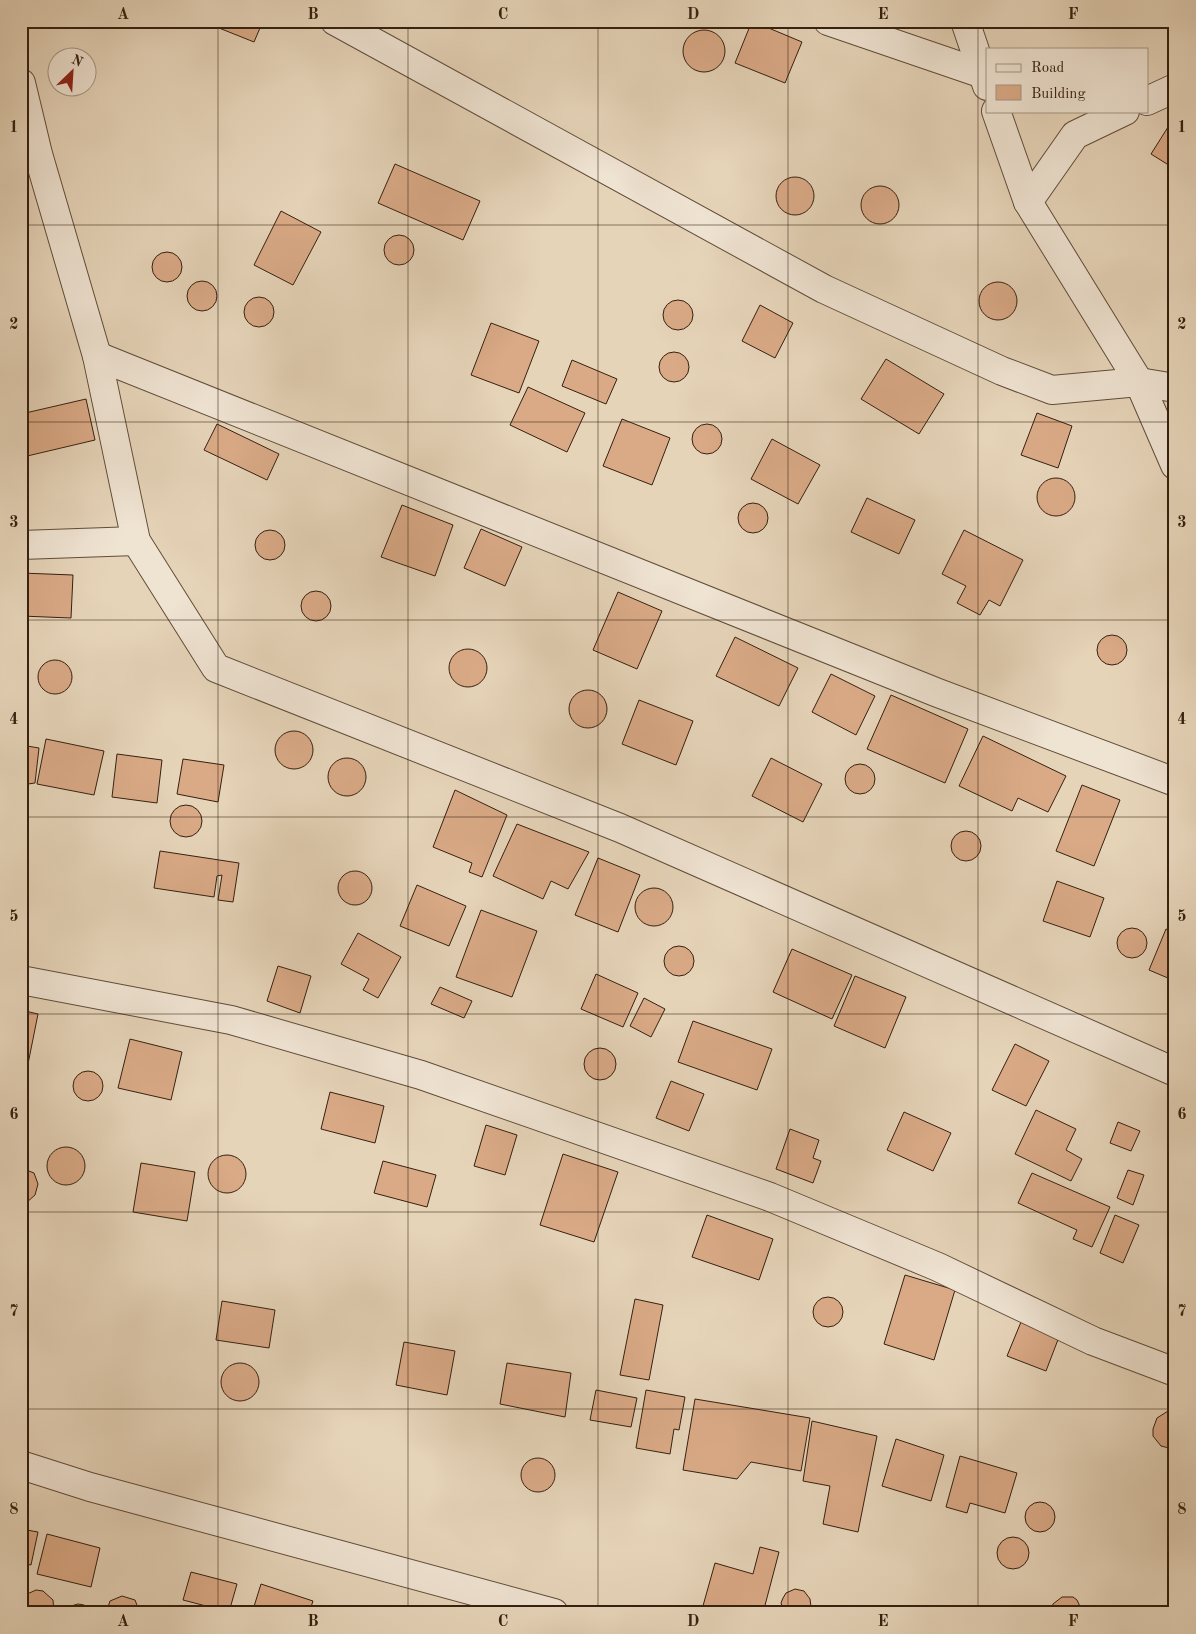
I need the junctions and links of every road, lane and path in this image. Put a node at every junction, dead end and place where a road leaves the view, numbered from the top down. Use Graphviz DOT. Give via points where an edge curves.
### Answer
graph roads {
  1 [pos="335,21"];
  2 [pos="828,21"];
  3 [pos="965,21"];
  4 [pos="985,80"];
  5 [pos="21,83"];
  6 [pos="1175,88"];
  7 [pos="1148,101"];
  8 [pos="996,112"];
  9 [pos="1123,112"];
  10 [pos="1028,202"];
  11 [pos="97,356"];
  12 [pos="1139,382"];
  13 [pos="1175,388"];
  14 [pos="1175,465"];
  15 [pos="136,541"];
  16 [pos="21,545"];
  17 [pos="1175,782"];
  18 [pos="21,980"];
  19 [pos="1175,1072"];
  20 [pos="1175,1372"];
  21 [pos="21,1465"];
  22 [pos="554,1613"];
  1 -- 12 [label="street" via="824,289 1002,371 1052,390"];
  2 -- 4 [label="street"];
  3 -- 4 [label="street"];
  5 -- 11 [label="street" via="38,154"];
  6 -- 7 [label="street"];
  8 -- 10 [label="street"];
  9 -- 10 [label="street" via="1076,135"];
  10 -- 12 [label="street"];
  11 -- 15 [label="street"];
  11 -- 17 [label="street" via="938,694"];
  12 -- 13 [label="street"];
  12 -- 14 [label="street"];
  15 -- 16 [label="street"];
  15 -- 19 [label="street" via="216,668 620,828"];
  18 -- 20 [label="street" via="231,1020 421,1075 770,1197 938,1267 1094,1341"];
  21 -- 22 [label="street" via="90,1487"];
}
